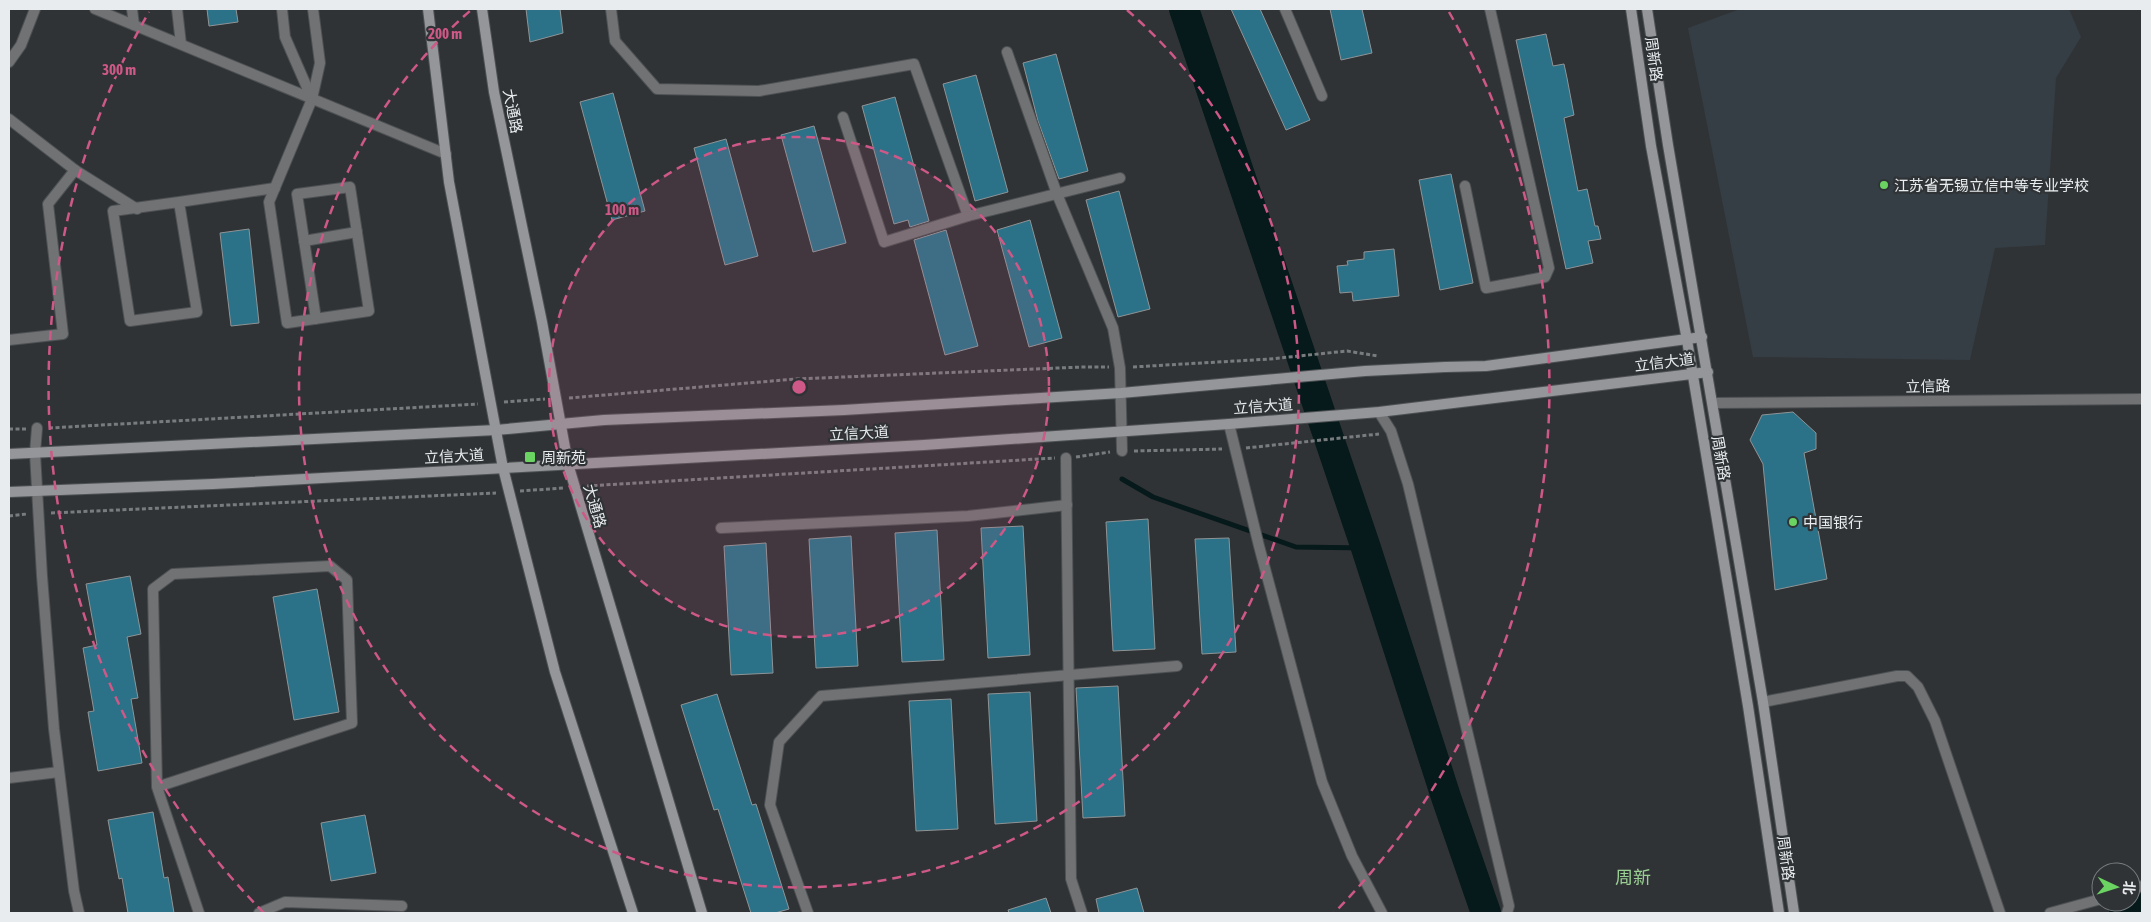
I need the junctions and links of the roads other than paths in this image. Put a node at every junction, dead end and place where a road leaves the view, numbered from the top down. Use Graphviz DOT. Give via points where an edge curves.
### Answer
graph roads {
  1 [pos="35,9"];
  2 [pos="95,9"];
  3 [pos="132,9"];
  4 [pos="176,9"];
  5 [pos="282,9"];
  6 [pos="314,9"];
  7 [pos="428,9"];
  8 [pos="482,9"];
  9 [pos="611,9"];
  10 [pos="1285,9"];
  11 [pos="1490,9"];
  12 [pos="1631,9"];
  13 [pos="1647,9"];
  14 [pos="134,25"];
  15 [pos="181,44"];
  16 [pos="1007,52"];
  17 [pos="9,62"];
  18 [pos="1322,96"];
  19 [pos="312,99"];
  20 [pos="843,117"];
  21 [pos="9,119"];
  22 [pos="446,154"];
  23 [pos="76,170"];
  24 [pos="1120,178"];
  25 [pos="1464,186"];
  26 [pos="275,188"];
  27 [pos="1057,194"];
  28 [pos="178,202"];
  29 [pos="137,209"];
  30 [pos="968,216"];
  31 [pos="357,232"];
  32 [pos="304,241"];
  33 [pos="316,319"];
  34 [pos="1702,337"];
  35 [pos="9,340"];
  36 [pos="1687,340"];
  37 [pos="1708,372"];
  38 [pos="1692,373"];
  39 [pos="1122,393"];
  40 [pos="2142,399"];
  41 [pos="1713,403"];
  42 [pos="1379,412"];
  43 [pos="561,424"];
  44 [pos="1229,424"];
  45 [pos="37,428"];
  46 [pos="496,430"];
  47 [pos="1123,430"];
  48 [pos="1122,451"];
  49 [pos="35,453"];
  50 [pos="9,454"];
  51 [pos="1066,458"];
  52 [pos="568,464"];
  53 [pos="503,468"];
  54 [pos="37,491"];
  55 [pos="9,492"];
  56 [pos="1067,505"];
  57 [pos="721,528"];
  58 [pos="1177,666"];
  59 [pos="1069,674"];
  60 [pos="1763,702"];
  61 [pos="59,772"];
  62 [pos="9,778"];
  63 [pos="157,787"];
  64 [pos="2091,902"];
  65 [pos="402,906"];
  66 [pos="79,913"];
  67 [pos="199,913"];
  68 [pos="259,913"];
  69 [pos="634,913"];
  70 [pos="702,913"];
  71 [pos="808,913"];
  72 [pos="1082,913"];
  73 [pos="1382,913"];
  74 [pos="1507,913"];
  75 [pos="1779,913"];
  76 [pos="1794,913"];
  77 [pos="2000,913"];
  78 [pos="2050,913"];
  1 -- 17 [label="street" via="21,45"];
  2 -- 14 [label="street"];
  3 -- 14 [label="street"];
  4 -- 15 [label="street"];
  5 -- 19 [label="street" via="285,36"];
  6 -- 19 [label="street" via="320,62"];
  7 -- 22 [label="street"];
  8 -- 43 [label="street, 大通路" via="494,92"];
  9 -- 30 [label="street" via="615,41 657,89 759,91 914,64"];
  10 -- 18 [label="street"];
  11 -- 25 [label="street" via="1549,268 1545,277 1486,288"];
  12 -- 36 [label="street, 周新路" via="1651,146"];
  13 -- 34 [label="street, 周新路"];
  14 -- 15 [label="street"];
  15 -- 19 [label="street"];
  16 -- 27 [label="street"];
  19 -- 22 [label="street"];
  19 -- 26 [label="street"];
  20 -- 30 [label="street" via="884,242"];
  21 -- 23 [label="street"];
  22 -- 46 [label="street"];
  23 -- 29 [label="street"];
  23 -- 35 [label="street" via="48,204 64,334"];
  24 -- 27 [label="street"];
  26 -- 28 [label="street"];
  26 -- 33 [label="street" via="269,202 287,323"];
  27 -- 30 [label="street"];
  27 -- 39 [label="street" via="1113,328"];
  28 -- 29 [label="street"];
  28 -- 29 [label="street" via="197,312 130,320 113,211"];
  31 -- 32 [label="street"];
  31 -- 32 [label="street" via="350,187 297,194"];
  31 -- 33 [label="street" via="369,311"];
  32 -- 33 [label="street"];
  34 -- 36 [label="street, 立信大道"];
  34 -- 37 [label="street, 周新路"];
  36 -- 38 [label="street, 周新路"];
  36 -- 39 [label="street, 立信大道" via="1486,366 1365,371"];
  37 -- 38 [label="street, 立信大道"];
  37 -- 41 [label="street, 周新路"];
  38 -- 42 [label="street, 立信大道"];
  38 -- 75 [label="street, 周新路"];
  39 -- 43 [label="street, 立信大道"];
  39 -- 47 [label="street"];
  40 -- 41 [label="street, 立信路"];
  41 -- 60 [label="street, 周新路"];
  42 -- 44 [label="street, 立信大道"];
  42 -- 74 [label="street" via="1391,431 1408,484 1509,906"];
  43 -- 46 [label="street, 立信大道"];
  43 -- 52 [label="street, 大通路"];
  44 -- 47 [label="street, 立信大道"];
  44 -- 73 [label="street" via="1322,782 1352,856"];
  45 -- 49 [label="street"];
  46 -- 49 [label="street, 立信大道"];
  46 -- 53 [label="street"];
  47 -- 48 [label="street"];
  47 -- 52 [label="street, 立信大道"];
  49 -- 50 [label="street, 立信大道"];
  49 -- 54 [label="street"];
  51 -- 56 [label="street"];
  52 -- 53 [label="street, 立信大道"];
  52 -- 70 [label="street, 大通路"];
  53 -- 54 [label="street, 立信大道"];
  53 -- 69 [label="street" via="554,672"];
  54 -- 55 [label="street, 立信大道"];
  54 -- 61 [label="street"];
  56 -- 57 [label="street" via="968,516"];
  56 -- 59 [label="street"];
  58 -- 59 [label="street"];
  59 -- 71 [label="street" via="821,696 779,742 770,806"];
  59 -- 72 [label="street" via="1071,879"];
  60 -- 76 [label="street, 周新路"];
  60 -- 77 [label="street" via="1907,676 1918,687 1935,721"];
  61 -- 62 [label="street"];
  61 -- 66 [label="street"];
  63 -- 63 [label="street" via="352,724 347,580 330,566 173,574 153,589"];
  63 -- 67 [label="street"];
  64 -- 78 [label="street"];
  65 -- 68 [label="street" via="285,902"];
}
